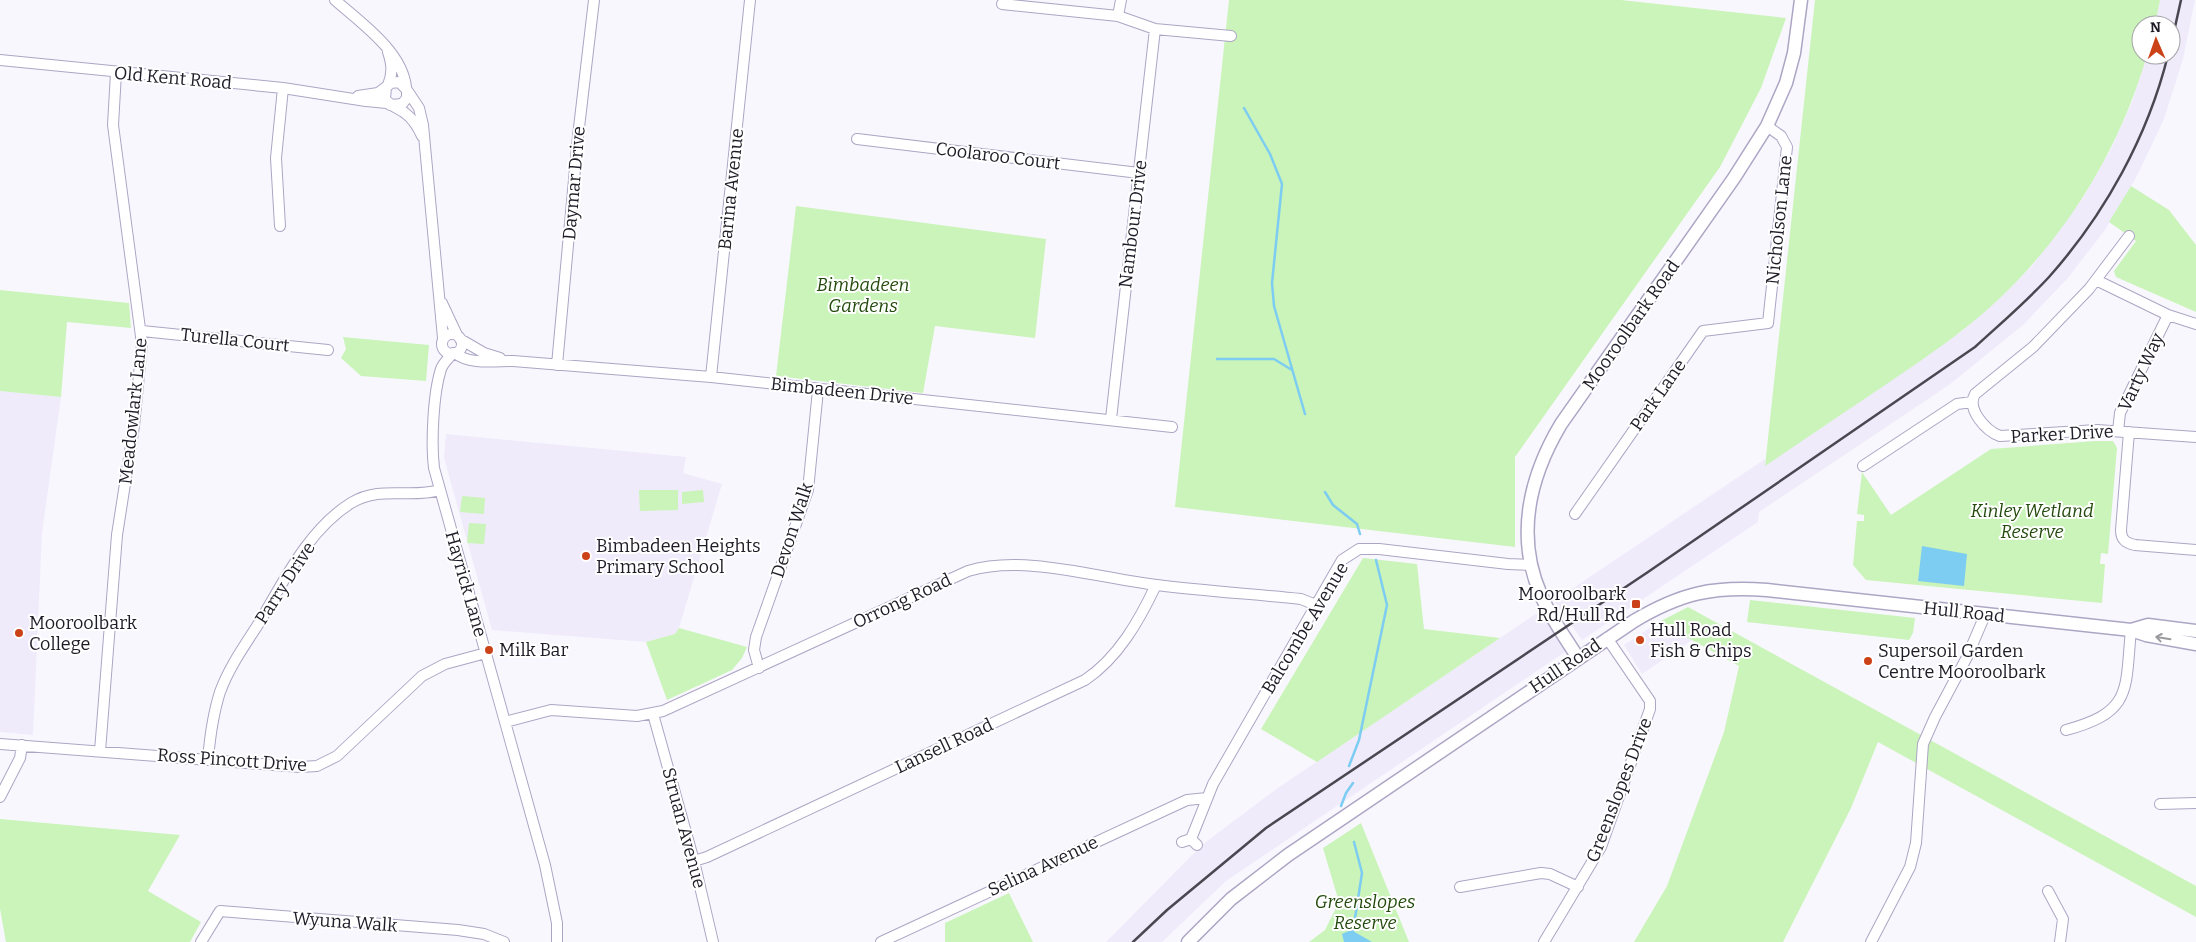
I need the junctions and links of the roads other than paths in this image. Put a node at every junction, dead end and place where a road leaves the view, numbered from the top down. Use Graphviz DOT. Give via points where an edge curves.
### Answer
graph roads {
  1 [pos="335,0"];
  2 [pos="594,0"];
  3 [pos="750,0"];
  4 [pos="1121,0"];
  5 [pos="1801,0"];
  6 [pos="1002,4"];
  7 [pos="1118,16"];
  8 [pos="1155,30"];
  9 [pos="1231,36"];
  10 [pos="388,50"];
  11 [pos="0,60"];
  12 [pos="116,73"];
  13 [pos="387,86"];
  14 [pos="283,88"];
  15 [pos="406,89"];
  16 [pos="347,97"];
  17 [pos="389,104"];
  18 [pos="1767,126"];
  19 [pos="857,139"];
  20 [pos="424,141"];
  21 [pos="1139,173"];
  22 [pos="280,226"];
  23 [pos="2129,236"];
  24 [pos="2096,280"];
  25 [pos="440,298"];
  26 [pos="2168,315"];
  27 [pos="1768,323"];
  28 [pos="2196,324"];
  29 [pos="142,330"];
  30 [pos="458,337"];
  31 [pos="443,342"];
  32 [pos="328,350"];
  33 [pos="454,353"];
  34 [pos="512,361"];
  35 [pos="557,366"];
  36 [pos="711,377"];
  37 [pos="437,386"];
  38 [pos="818,390"];
  39 [pos="1972,402"];
  40 [pos="1110,419"];
  41 [pos="1172,427"];
  42 [pos="2118,431"];
  43 [pos="2129,432"];
  44 [pos="2196,437"];
  45 [pos="1863,466"];
  46 [pos="440,490"];
  47 [pos="1575,514"];
  48 [pos="2196,550"];
  49 [pos="1531,565"];
  50 [pos="1156,585"];
  51 [pos="1316,605"];
  52 [pos="1985,615"];
  53 [pos="2131,630"];
  54 [pos="2196,631"];
  55 [pos="1607,638"];
  56 [pos="2196,644"];
  57 [pos="486,653"];
  58 [pos="1578,658"];
  59 [pos="759,668"];
  60 [pos="653,714"];
  61 [pos="505,722"];
  62 [pos="2066,730"];
  63 [pos="0,744"];
  64 [pos="22,745"];
  65 [pos="100,751"];
  66 [pos="208,759"];
  67 [pos="0,797"];
  68 [pos="1207,798"];
  69 [pos="2196,803"];
  70 [pos="2160,804"];
  71 [pos="1190,842"];
  72 [pos="694,861"];
  73 [pos="1460,887"];
  74 [pos="1578,887"];
  75 [pos="2048,891"];
  76 [pos="202,942"];
  77 [pos="504,942"];
  78 [pos="557,942"];
  79 [pos="713,942"];
  80 [pos="881,942"];
  81 [pos="1188,942"];
  82 [pos="1544,942"];
  83 [pos="1871,942"];
  84 [pos="2060,942"];
  1 -- 10 [label="street, Hayrick Lane"];
  2 -- 35 [label="street, Daymar Drive"];
  3 -- 36 [label="street, Barina Avenue"];
  4 -- 7 [label="street"];
  5 -- 18 [label="main road, Mooroolbark Road" via="1794,53 1786,82"];
  6 -- 7 [label="street"];
  7 -- 8 [label="street"];
  8 -- 9 [label="street"];
  8 -- 21 [label="street, Nambour Drive"];
  10 -- 13 [label="street" via="392,74"];
  10 -- 15 [label="street, Hayrick Lane" via="405,76"];
  11 -- 12 [label="street, Old Kent Road"];
  12 -- 14 [label="street, Old Kent Road"];
  12 -- 29 [label="street, Meadowlark Lane" via="113,125"];
  13 -- 15 [label="street" via="399,82"];
  13 -- 16 [label="street, Old Kent Road" via="378,93"];
  13 -- 17 [label="street" via="384,95"];
  14 -- 16 [label="street, Old Kent Road"];
  14 -- 22 [label="street" via="276,158"];
  15 -- 17 [label="street" via="405,102 398,106"];
  15 -- 20 [label="street, Hayrick Lane" via="419,108"];
  16 -- 17 [label="street, Old Kent Road"];
  17 -- 20 [label="street, Hayrick Lane" via="406,114"];
  18 -- 27 [label="street, Nicholson Lane" via="1781,136 1787,147"];
  18 -- 49 [label="main road, Mooroolbark Road" via="1549,444 1539,465 1529,508"];
  19 -- 21 [label="street, Coolaroo Court"];
  20 -- 25 [label="street, Hayrick Lane"];
  21 -- 40 [label="street, Nambour Drive"];
  23 -- 24 [label="street"];
  24 -- 26 [label="street"];
  24 -- 39 [label="street" via="2033,347 1975,394"];
  25 -- 30 [label="street, Hayrick Lane"];
  25 -- 31 [label="street, Hayrick Lane"];
  26 -- 28 [label="street"];
  26 -- 42 [label="street, Varty Way" via="2120,413"];
  27 -- 47 [label="street, Park Lane" via="1703,331"];
  29 -- 32 [label="street, Turella Court"];
  29 -- 65 [label="street, Meadowlark Lane" via="134,426 117,535"];
  30 -- 31 [label="street" via="449,334"];
  30 -- 33 [label="street" via="460,348"];
  30 -- 34 [label="street, Bimbadeen Drive" via="484,353"];
  31 -- 33 [label="street" via="446,351"];
  31 -- 37 [label="street, Hayrick Lane" via="436,366"];
  33 -- 34 [label="street, Bimbadeen Drive" via="467,359"];
  33 -- 37 [label="street, Hayrick Lane" via="444,364"];
  34 -- 35 [label="street, Bimbadeen Drive"];
  35 -- 36 [label="street, Bimbadeen Drive"];
  36 -- 38 [label="street, Bimbadeen Drive"];
  37 -- 46 [label="street, Hayrick Lane" via="433,452"];
  38 -- 40 [label="street, Bimbadeen Drive"];
  38 -- 59 [label="street, Devon Walk" via="808,490 756,637 754,650"];
  39 -- 42 [label="street, Parker Drive" via="1987,428 2000,436"];
  39 -- 45 [label="street" via="1957,404"];
  40 -- 41 [label="street, Bimbadeen Drive"];
  42 -- 43 [label="street, Parker Drive"];
  43 -- 44 [label="street, Parker Drive"];
  43 -- 48 [label="street" via="2123,538 2135,545"];
  46 -- 57 [label="street, Hayrick Lane"];
  46 -- 66 [label="street, Parry Drive" via="367,496 351,504 300,554 220,691 212,720"];
  49 -- 51 [label="street, Balcombe Avenue" via="1359,549 1342,560"];
  49 -- 58 [label="main road, Mooroolbark Road" via="1543,601"];
  50 -- 51 [label="street, Orrong Road" via="1301,599"];
  50 -- 59 [label="street, Orrong Road" via="1018,565 983,567 959,575"];
  50 -- 72 [label="street, Lansell Road" via="1113,656 1084,680"];
  51 -- 68 [label="street, Balcombe Avenue"];
  52 -- 53 [label="main road, Hull Road"];
  52 -- 55 [label="main road, Hull Road" via="1767,590 1714,589 1654,609"];
  52 -- 83 [label="street" via="1923,744 1916,843 1910,867"];
  53 -- 54 [label="main road, Hull Road" via="2148,625"];
  56 -- 53 [label="main road, Hull Road, one-way"];
  53 -- 62 [label="street" via="2126,684 2120,699 2106,715"];
  55 -- 58 [label="main road, Hull Road"];
  55 -- 74 [label="street, Greenslopes Drive" via="1650,701 1650,709 1601,847"];
  57 -- 61 [label="street, Hayrick Lane"];
  57 -- 66 [label="street, Ross Pincott Drive" via="445,664 422,676 342,752 324,764 300,767"];
  58 -- 81 [label="main road, Hull Road" via="1288,855 1231,899"];
  59 -- 60 [label="street, Orrong Road"];
  60 -- 61 [label="street, Orrong Road" via="637,716 551,710"];
  60 -- 72 [label="street, Struan Avenue"];
  61 -- 78 [label="street, Hayrick Lane" via="545,865 557,923"];
  63 -- 64 [label="street, Ross Pincott Drive"];
  64 -- 65 [label="street, Ross Pincott Drive"];
  64 -- 67 [label="street" via="20,758"];
  65 -- 66 [label="street, Ross Pincott Drive"];
  68 -- 71 [label="street, Balcombe Avenue"];
  68 -- 80 [label="street, Selina Avenue" via="1187,800"];
  69 -- 70 [label="street"];
  72 -- 79 [label="street, Struan Avenue"];
  73 -- 74 [label="street" via="1541,873"];
  74 -- 82 [label="street, Greenslopes Drive"];
  75 -- 84 [label="street" via="2063,919"];
  76 -- 77 [label="street, Wyuna Walk" via="220,912 458,930 484,934"];
}
